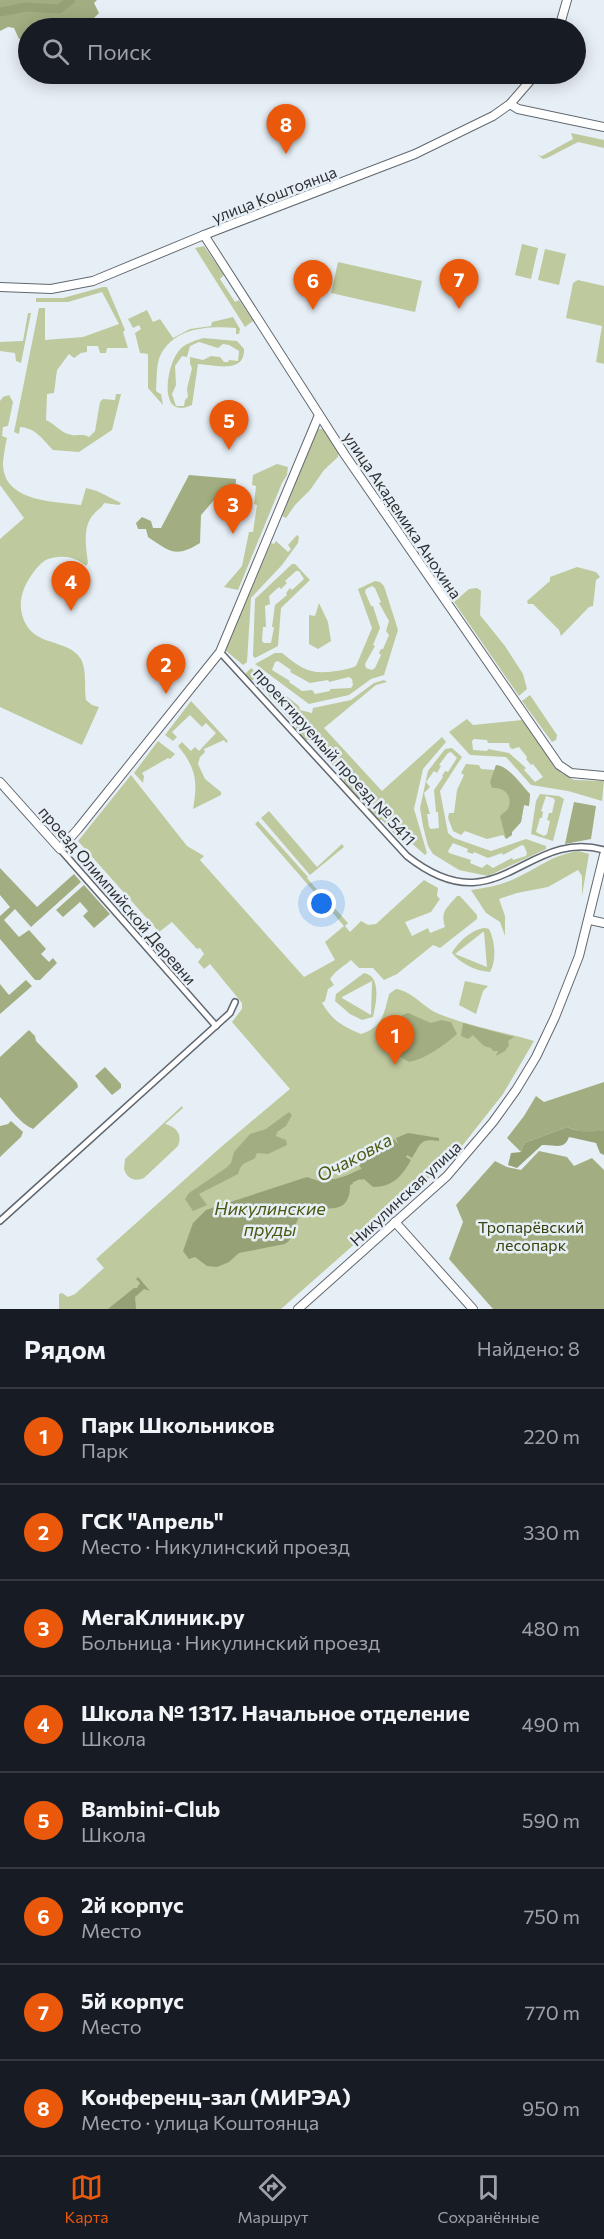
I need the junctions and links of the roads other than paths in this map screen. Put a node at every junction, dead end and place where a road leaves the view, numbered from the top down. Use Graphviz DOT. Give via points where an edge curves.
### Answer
graph roads {
  1 [pos="567,0"];
  2 [pos="562,18"];
  3 [pos="527,84"];
  4 [pos="510,104"];
  5 [pos="604,127"];
  6 [pos="204,236"];
  7 [pos="0,287"];
  8 [pos="319,415"];
  9 [pos="220,652"];
  10 [pos="604,776"];
  11 [pos="0,782"];
  12 [pos="60,849"];
  13 [pos="604,850"];
  14 [pos="604,855"];
  15 [pos="590,920"];
  16 [pos="604,923"];
  17 [pos="235,1002"];
  18 [pos="216,1026"];
  19 [pos="0,1221"];
  20 [pos="395,1222"];
  21 [pos="298,1309"];
  22 [pos="473,1309"];
  1 -- 2 [label="street"];
  3 -- 4 [label="street, улица Коштоянца"];
  4 -- 5 [label="street"];
  4 -- 6 [label="street, улица Коштоянца" via="415,154"];
  6 -- 7 [label="street, улица Коштоянца" via="79,285 33,290"];
  6 -- 8 [label="street, улица Академика Анохина"];
  8 -- 9 [label="street"];
  8 -- 10 [label="street, улица Академика Анохина" via="559,765 571,773"];
  9 -- 12 [label="street"];
  9 -- 13 [label="street, проектируемый проезд № 5411" via="407,856 433,874 465,882 488,881 565,847"];
  11 -- 12 [label="street, проезд Олимпийской Деревни"];
  12 -- 18 [label="street, проезд Олимпийской Деревни"];
  14 -- 15 [label="street, Никулинская улица"];
  15 -- 16 [label="street"];
  15 -- 20 [label="street, Никулинская улица" via="555,1017 516,1090 454,1169"];
  17 -- 18 [label="street" via="232,1011"];
  18 -- 19 [label="street"];
  20 -- 21 [label="street, Никулинская улица"];
  20 -- 22 [label="street"];
}
